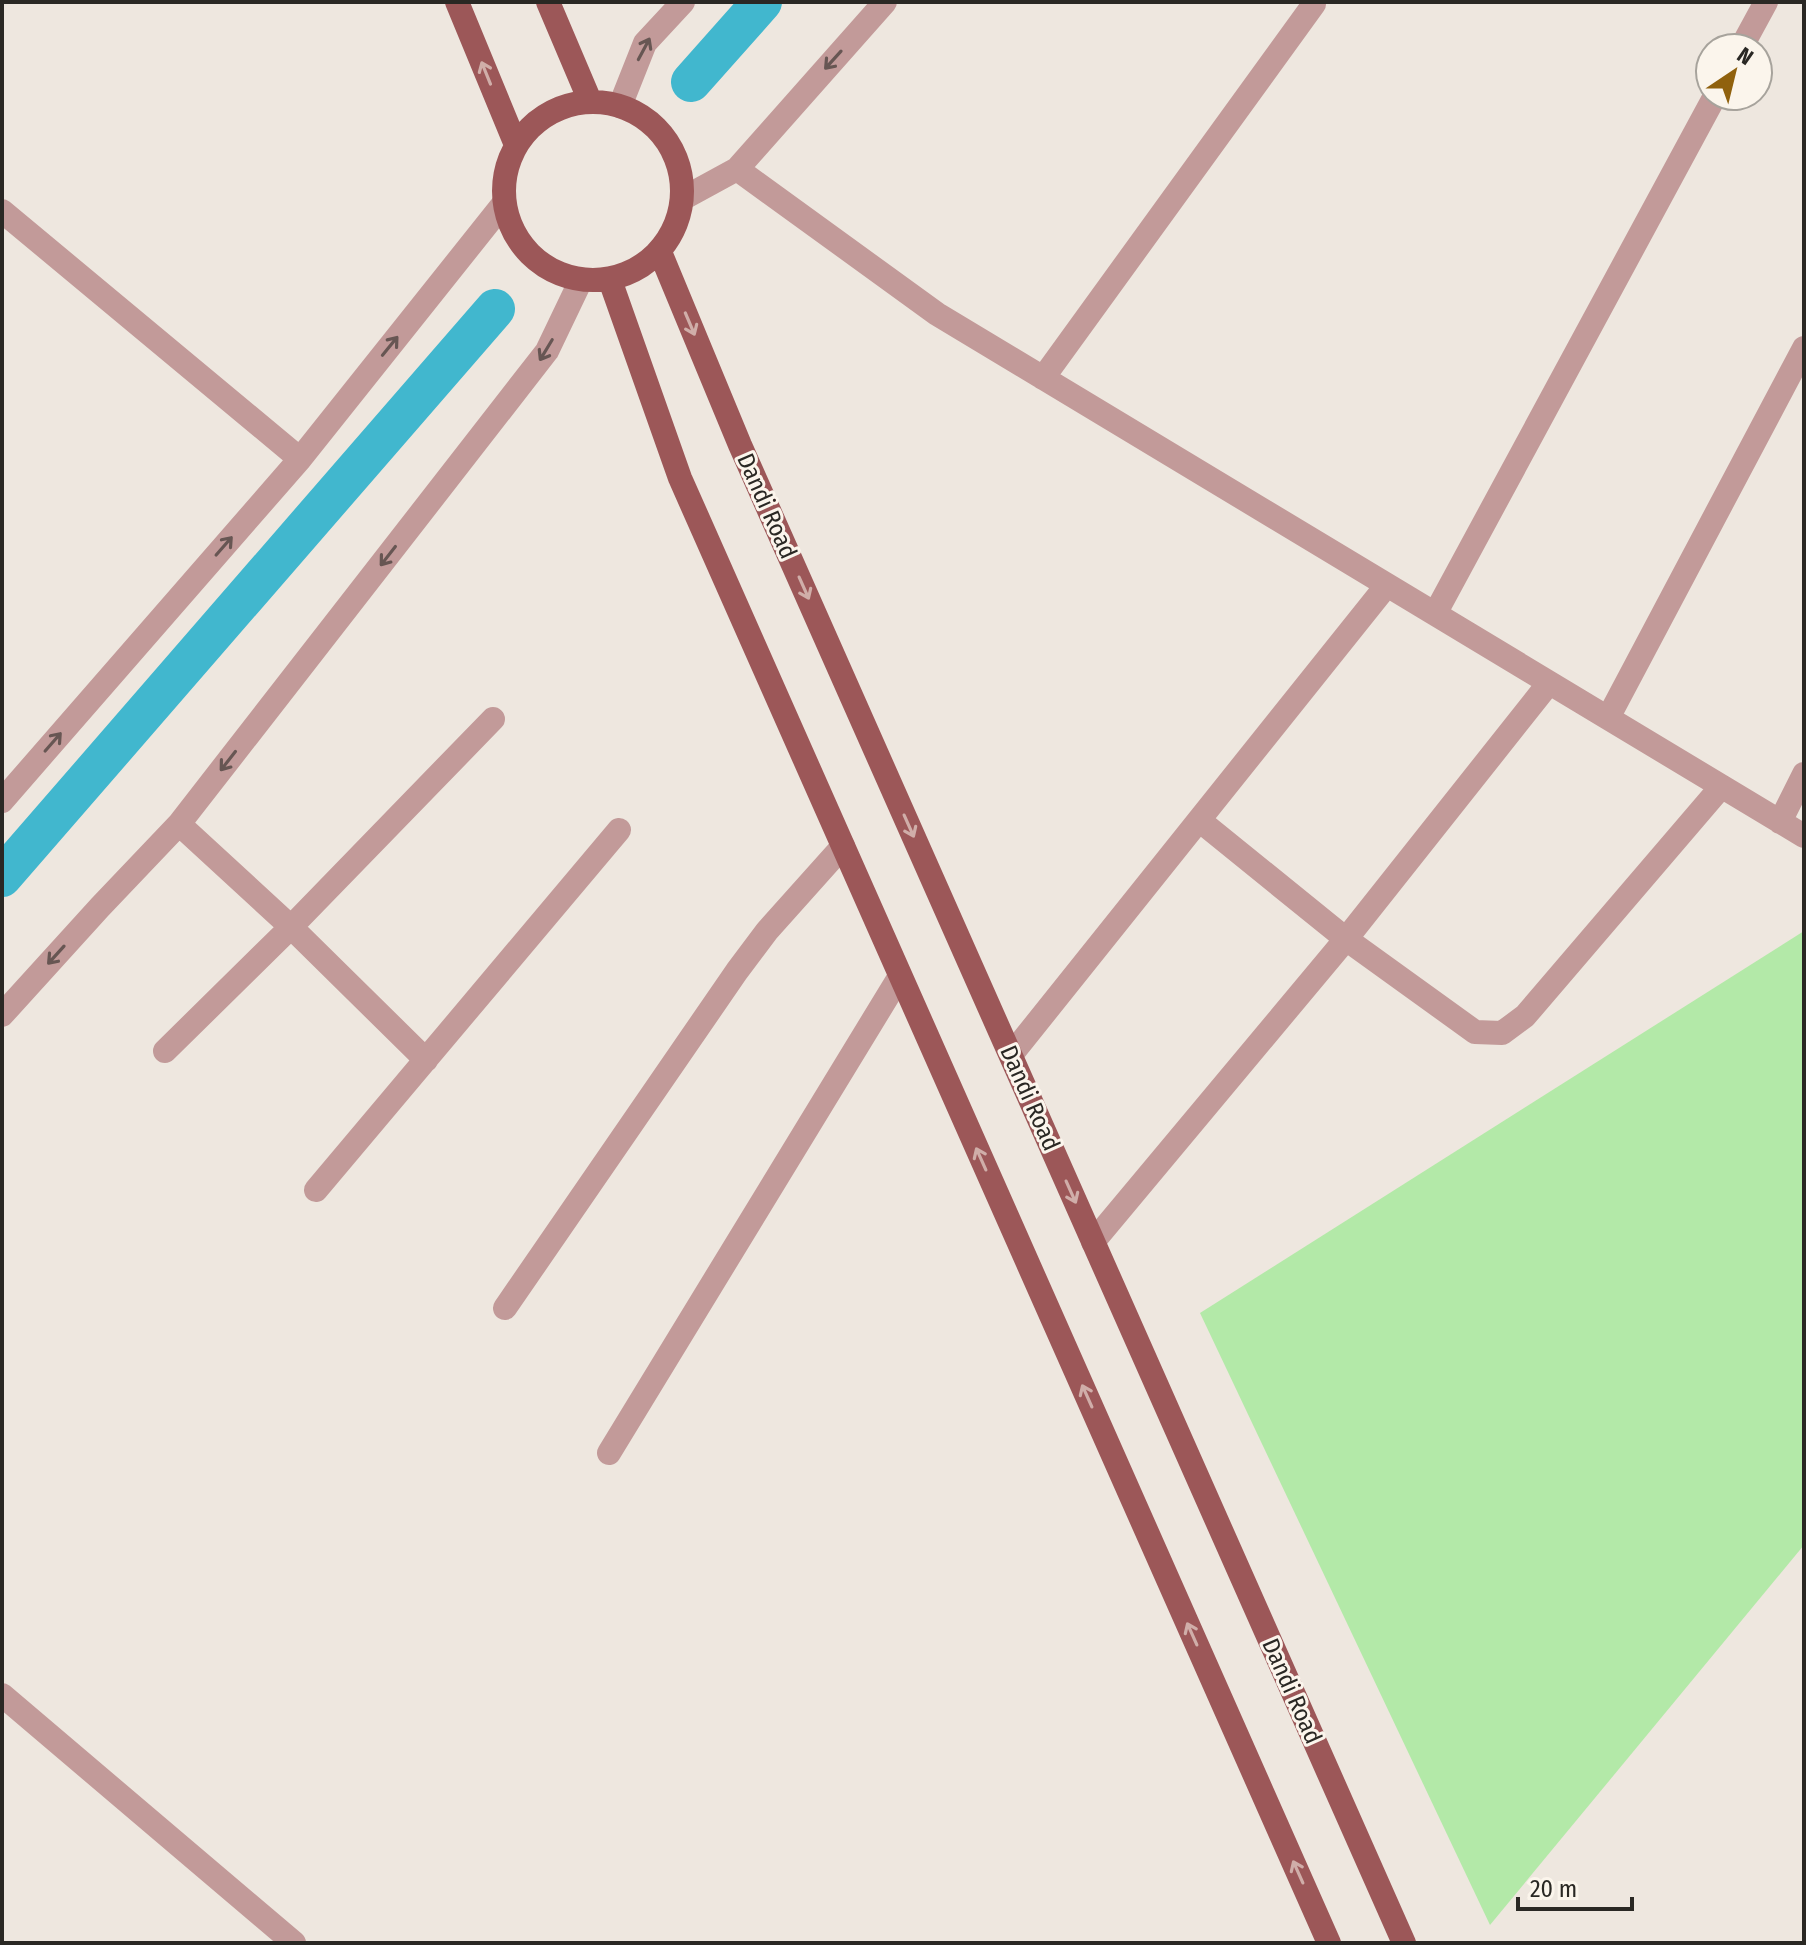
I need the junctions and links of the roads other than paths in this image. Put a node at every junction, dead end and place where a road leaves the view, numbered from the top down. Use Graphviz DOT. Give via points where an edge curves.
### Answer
graph roads {
  1 [pos="457,2"];
  2 [pos="548,2"];
  3 [pos="683,2"];
  4 [pos="885,2"];
  5 [pos="1766,2"];
  6 [pos="1314,4"];
  7 [pos="1750,32"];
  8 [pos="590,101"];
  9 [pos="620,106"];
  10 [pos="1706,112"];
  11 [pos="516,145"];
  12 [pos="737,169"];
  13 [pos="682,199"];
  14 [pos="504,203"];
  15 [pos="2,211"];
  16 [pos="660,252"];
  17 [pos="581,280"];
  18 [pos="610,280"];
  19 [pos="1804,348"];
  20 [pos="1043,378"];
  21 [pos="300,459"];
  22 [pos="1387,585"];
  23 [pos="1435,614"];
  24 [pos="1549,683"];
  25 [pos="1608,718"];
  26 [pos="493,719"];
  27 [pos="1804,774"];
  28 [pos="1721,787"];
  29 [pos="2,801"];
  30 [pos="1199,820"];
  31 [pos="1780,822"];
  32 [pos="179,824"];
  33 [pos="619,830"];
  34 [pos="1804,836"];
  35 [pos="843,846"];
  36 [pos="291,927"];
  37 [pos="1346,939"];
  38 [pos="900,976"];
  39 [pos="2,1015"];
  40 [pos="165,1051"];
  41 [pos="1011,1055"];
  42 [pos="426,1060"];
  43 [pos="316,1190"];
  44 [pos="1093,1242"];
  45 [pos="505,1308"];
  46 [pos="609,1453"];
  47 [pos="2,1695"];
  48 [pos="294,1943"];
  49 [pos="1329,1943"];
  50 [pos="1404,1943"];
  11 -- 1 [label="main road, one-way"];
  2 -- 8 [label="main road"];
  9 -- 3 [label="street, one-way" via="645,43"];
  4 -- 12 [label="street, one-way"];
  5 -- 7 [label="street"];
  6 -- 20 [label="street"];
  8 -- 9 [label="main road"];
  8 -- 11 [label="main road" via="560,107 535,122"];
  9 -- 13 [label="main road" via="647,119 667,141 680,169"];
  10 -- 23 [label="street"];
  11 -- 14 [label="main road" via="504,173"];
  12 -- 13 [label="street"];
  12 -- 20 [label="street" via="937,314"];
  13 -- 16 [label="main road" via="675,227"];
  14 -- 17 [label="main road" via="512,231 529,255 553,272"];
  21 -- 14 [label="street, one-way"];
  15 -- 21 [label="street"];
  16 -- 18 [label="main road" via="637,270"];
  16 -- 41 [label="main road, Dandi Road, one-way"];
  17 -- 18 [label="main road"];
  17 -- 32 [label="street, one-way" via="547,351"];
  18 -- 35 [label="main road" via="680,478"];
  19 -- 25 [label="street"];
  20 -- 22 [label="street"];
  29 -- 21 [label="street, one-way"];
  22 -- 23 [label="street"];
  22 -- 30 [label="street"];
  23 -- 24 [label="street"];
  24 -- 25 [label="street"];
  24 -- 37 [label="street"];
  25 -- 28 [label="street"];
  26 -- 36 [label="street"];
  27 -- 31 [label="street"];
  28 -- 31 [label="street"];
  28 -- 37 [label="street" via="1525,1016 1502,1033 1475,1032"];
  30 -- 37 [label="street"];
  30 -- 41 [label="street"];
  31 -- 34 [label="street"];
  32 -- 36 [label="street"];
  32 -- 39 [label="street, one-way"];
  33 -- 42 [label="street"];
  35 -- 38 [label="main road"];
  35 -- 45 [label="street" via="737,971"];
  36 -- 40 [label="street"];
  36 -- 42 [label="street"];
  37 -- 44 [label="street"];
  38 -- 46 [label="street"];
  49 -- 38 [label="main road, one-way"];
  41 -- 44 [label="main road, Dandi Road, one-way"];
  42 -- 43 [label="street"];
  44 -- 50 [label="main road, Dandi Road"];
  47 -- 48 [label="street"];
}
